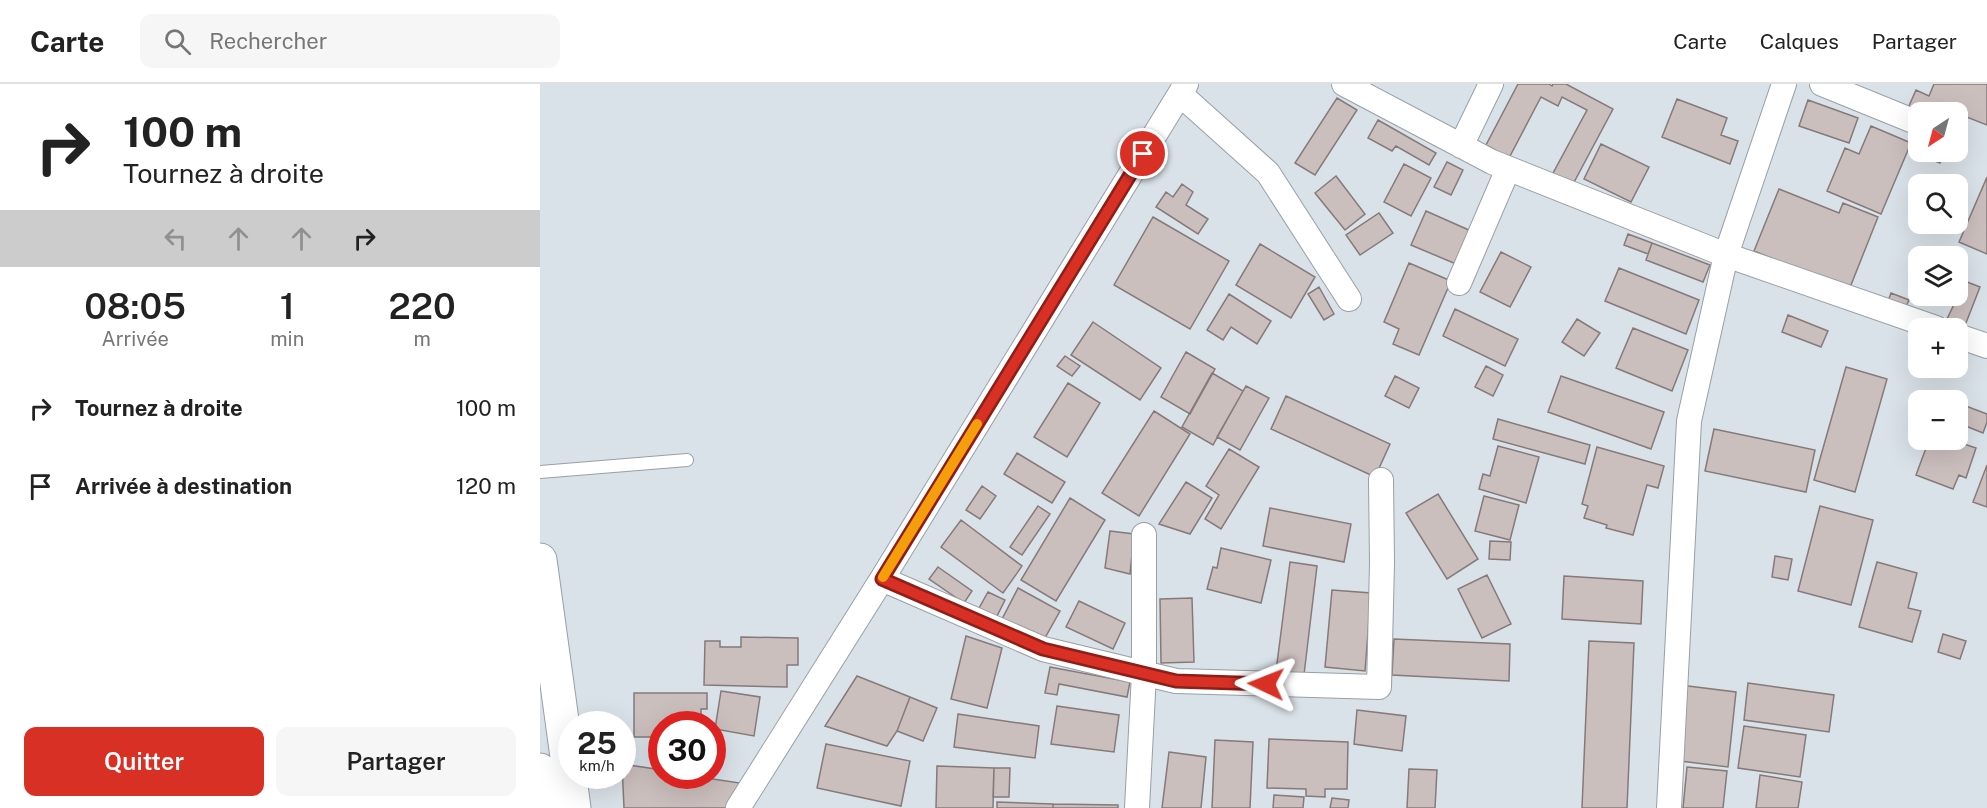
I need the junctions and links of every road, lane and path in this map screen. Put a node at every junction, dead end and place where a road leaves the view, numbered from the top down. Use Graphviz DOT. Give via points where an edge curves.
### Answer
graph roads {
  1 [pos="1344,84"];
  2 [pos="1491,84"];
  3 [pos="1784,84"];
  4 [pos="1822,84"];
  5 [pos="1183,89"];
  6 [pos="1908,119"];
  7 [pos="1461,146"];
  8 [pos="1508,169"];
  9 [pos="1726,255"];
  10 [pos="1459,284"];
  11 [pos="1349,299"];
  12 [pos="1908,318"];
  13 [pos="1968,339"];
  14 [pos="1987,346"];
  15 [pos="687,460"];
  16 [pos="540,472"];
  17 [pos="1381,480"];
  18 [pos="1144,535"];
  19 [pos="540,560"];
  20 [pos="882,579"];
  21 [pos="1144,674"];
  22 [pos="540,770"];
  23 [pos="545,808"];
  24 [pos="574,808"];
  25 [pos="738,808"];
  26 [pos="1137,808"];
  27 [pos="1669,808"];
  1 -- 7 [label="street"];
  2 -- 7 [label="street"];
  3 -- 9 [label="street"];
  4 -- 6 [label="street"];
  5 -- 11 [label="street" via="1268,173"];
  5 -- 20 [label="street"];
  7 -- 8 [label="street"];
  8 -- 9 [label="street"];
  8 -- 10 [label="street"];
  9 -- 12 [label="street"];
  9 -- 27 [label="street" via="1689,421"];
  13 -- 14 [label="street"];
  15 -- 16 [label="lane"];
  17 -- 21 [label="street" via="1379,687 1176,681"];
  18 -- 21 [label="street"];
  19 -- 24 [label="highway"];
  20 -- 21 [label="street" via="1043,649"];
  20 -- 25 [label="street"];
  21 -- 26 [label="street"];
  22 -- 23 [label="highway"];
}
